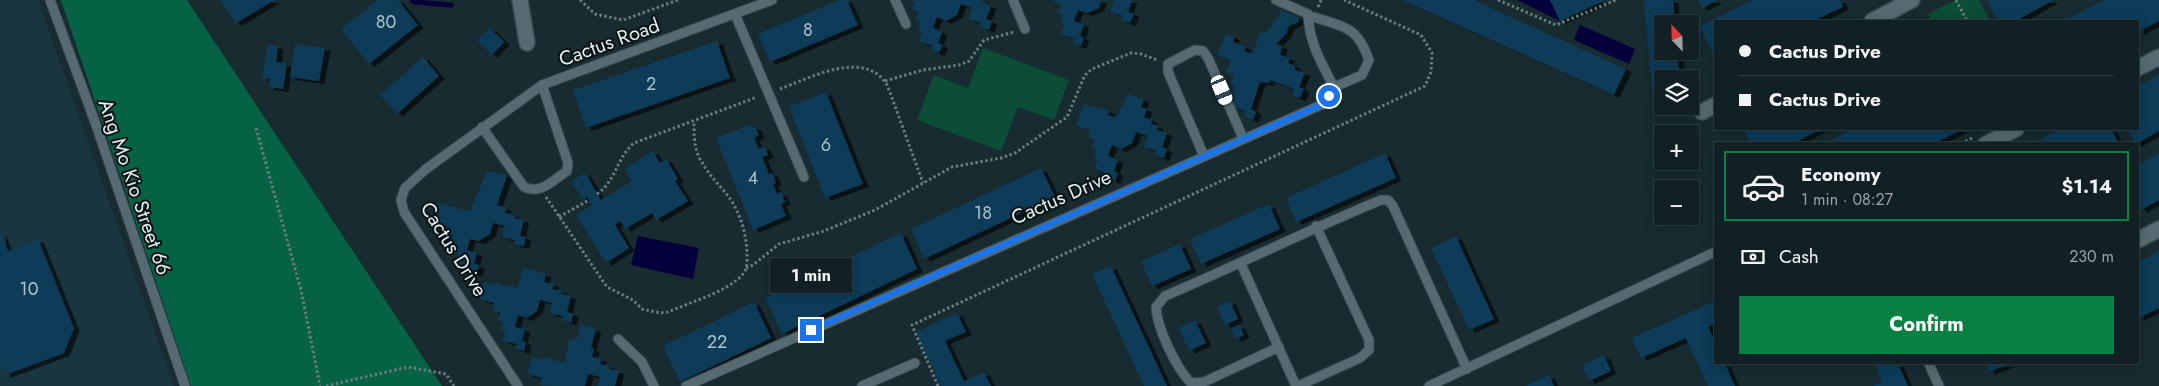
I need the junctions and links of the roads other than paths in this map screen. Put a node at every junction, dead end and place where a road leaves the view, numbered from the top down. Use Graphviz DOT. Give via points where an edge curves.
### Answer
graph roads {
  1 [pos="50,0"];
  2 [pos="520,0"];
  3 [pos="772,0"];
  4 [pos="896,0"];
  5 [pos="1013,0"];
  6 [pos="1276,0"];
  7 [pos="1912,0"];
  8 [pos="735,14"];
  9 [pos="1311,15"];
  10 [pos="1874,20"];
  11 [pos="906,24"];
  12 [pos="1025,29"];
  13 [pos="527,43"];
  14 [pos="2159,57"];
  15 [pos="2139,67"];
  16 [pos="542,85"];
  17 [pos="1335,89"];
  18 [pos="482,127"];
  19 [pos="2014,130"];
  20 [pos="1243,138"];
  21 [pos="1990,142"];
  22 [pos="1204,156"];
  23 [pos="804,177"];
  24 [pos="1316,226"];
  25 [pos="2159,229"];
  26 [pos="2139,239"];
  27 [pos="1714,252"];
  28 [pos="1241,264"];
  29 [pos="618,339"];
  30 [pos="1279,348"];
  31 [pos="914,363"];
  32 [pos="1928,364"];
  33 [pos="1467,369"];
  34 [pos="185,386"];
  35 [pos="518,386"];
  36 [pos="654,386"];
  37 [pos="686,386"];
  38 [pos="862,386"];
  39 [pos="1297,386"];
  40 [pos="1429,386"];
  41 [pos="1939,386"];
  1 -- 34 [label="lane, Ang Mo Kio Street 66"];
  2 -- 13 [label="street"];
  3 -- 8 [label="lane, Cactus Road"];
  4 -- 11 [label="lane"];
  5 -- 12 [label="lane"];
  6 -- 9 [label="lane"];
  7 -- 10 [label="street"];
  8 -- 16 [label="lane, Cactus Road"];
  8 -- 23 [label="lane"];
  9 -- 17 [label="lane" via="1309,31 1313,46"];
  9 -- 17 [label="lane, Cactus Drive" via="1350,29 1359,37 1369,60 1362,74"];
  14 -- 15 [label="street"];
  16 -- 18 [label="lane, Cactus Drive"];
  16 -- 18 [label="lane" via="568,163 567,171 541,189 532,191 524,187"];
  17 -- 20 [label="lane, Cactus Drive" via="1323,104"];
  18 -- 35 [label="lane, Cactus Drive" via="426,169 406,188 401,200 404,212"];
  19 -- 21 [label="street"];
  20 -- 22 [label="lane, Cactus Drive"];
  20 -- 22 [label="lane" via="1208,58 1203,51 1195,50 1168,64 1168,72"];
  22 -- 37 [label="lane, Cactus Drive"];
  24 -- 28 [label="lane"];
  24 -- 33 [label="lane" via="1388,200"];
  24 -- 39 [label="lane" via="1369,340 1369,350 1360,358"];
  25 -- 26 [label="street"];
  27 -- 33 [label="lane"];
  28 -- 30 [label="lane"];
  28 -- 30 [label="lane" via="1165,296 1156,307 1156,318 1182,374 1191,382 1204,382"];
  29 -- 36 [label="lane" via="642,362"];
  30 -- 39 [label="lane"];
  31 -- 38 [label="lane"];
  32 -- 41 [label="lane"];
  33 -- 40 [label="lane"];
}
